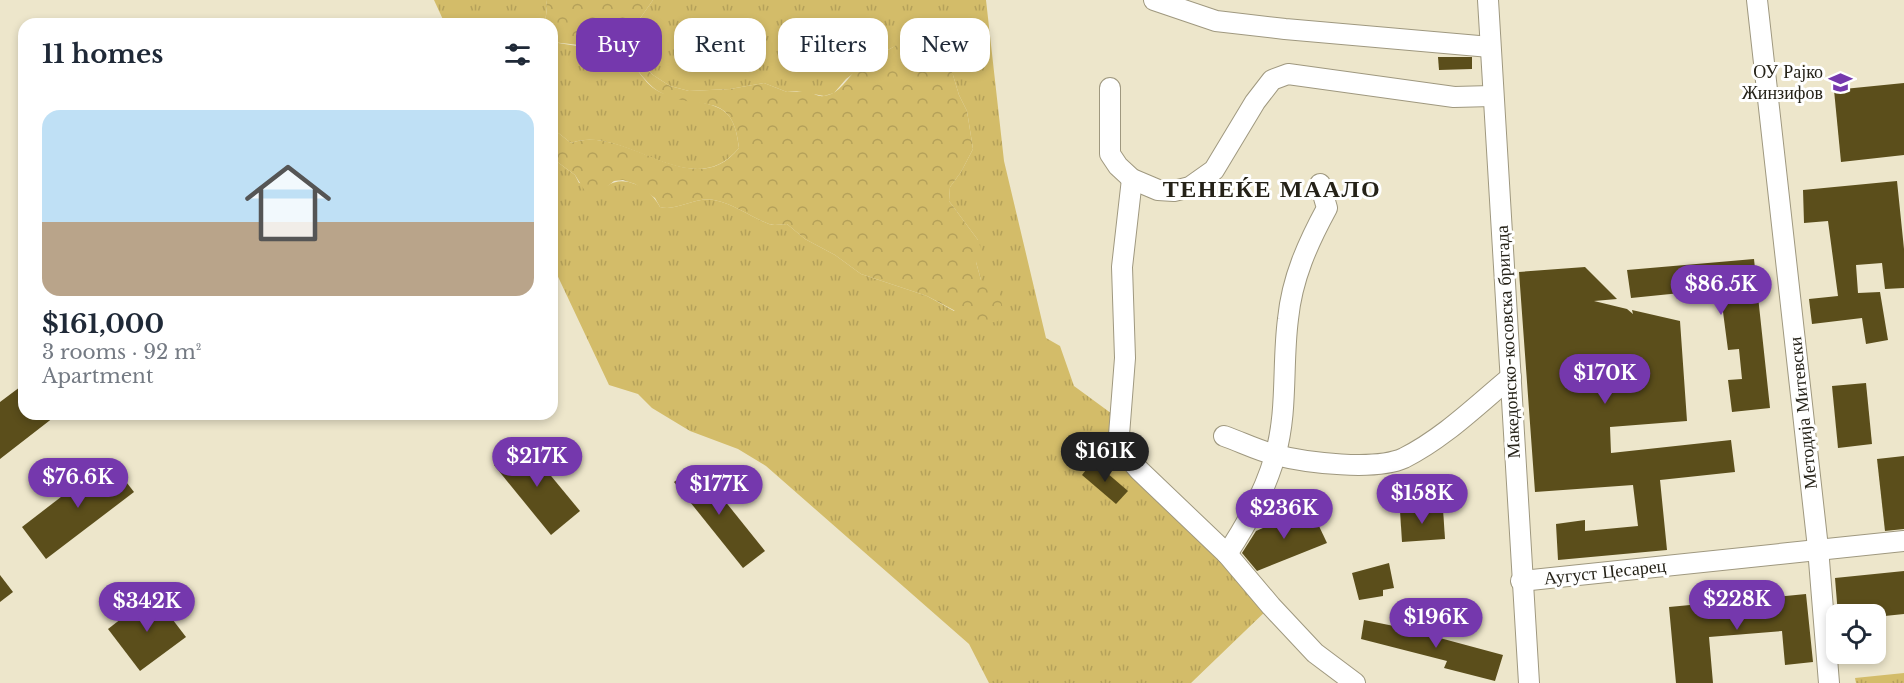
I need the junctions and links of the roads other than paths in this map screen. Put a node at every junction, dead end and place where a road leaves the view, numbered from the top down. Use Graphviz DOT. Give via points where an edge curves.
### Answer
graph roads {
  1 [pos="1154,0"];
  2 [pos="1488,0"];
  3 [pos="1757,0"];
  4 [pos="1490,47"];
  5 [pos="1110,88"];
  6 [pos="1492,96"];
  7 [pos="1132,179"];
  8 [pos="1320,184"];
  9 [pos="1511,377"];
  10 [pos="1224,436"];
  11 [pos="1275,455"];
  12 [pos="1904,541"];
  13 [pos="1818,548"];
  14 [pos="1227,554"];
  15 [pos="1521,581"];
  16 [pos="1355,683"];
  17 [pos="1529,683"];
  18 [pos="1829,683"];
  1 -- 4 [label="street" via="1216,21"];
  2 -- 4 [label="street, Македонско-косовска бригада"];
  3 -- 13 [label="street, Методија Митевски"];
  4 -- 6 [label="street, Македонско-косовска бригада"];
  5 -- 7 [label="street" via="1110,154"];
  6 -- 7 [label="street" via="1454,97 1288,74 1272,80 1214,170 1190,187 1158,190"];
  6 -- 9 [label="street, Македонско-косовска бригада"];
  7 -- 14 [label="street" via="1122,267 1125,358 1119,442 1139,470"];
  8 -- 11 [label="street" via="1327,207 1306,248 1287,319 1285,399"];
  9 -- 11 [label="street" via="1444,434 1402,459 1374,465"];
  9 -- 15 [label="street, Македонско-косовска бригада"];
  10 -- 11 [label="street"];
  11 -- 14 [label="street" via="1249,521"];
  12 -- 13 [label="street, Аугуст Цесарец"];
  13 -- 15 [label="street, Аугуст Цесарец"];
  13 -- 18 [label="street, Методија Митевски"];
  14 -- 16 [label="street" via="1316,653"];
  15 -- 17 [label="street, Македонско-косовска бригада"];
}
